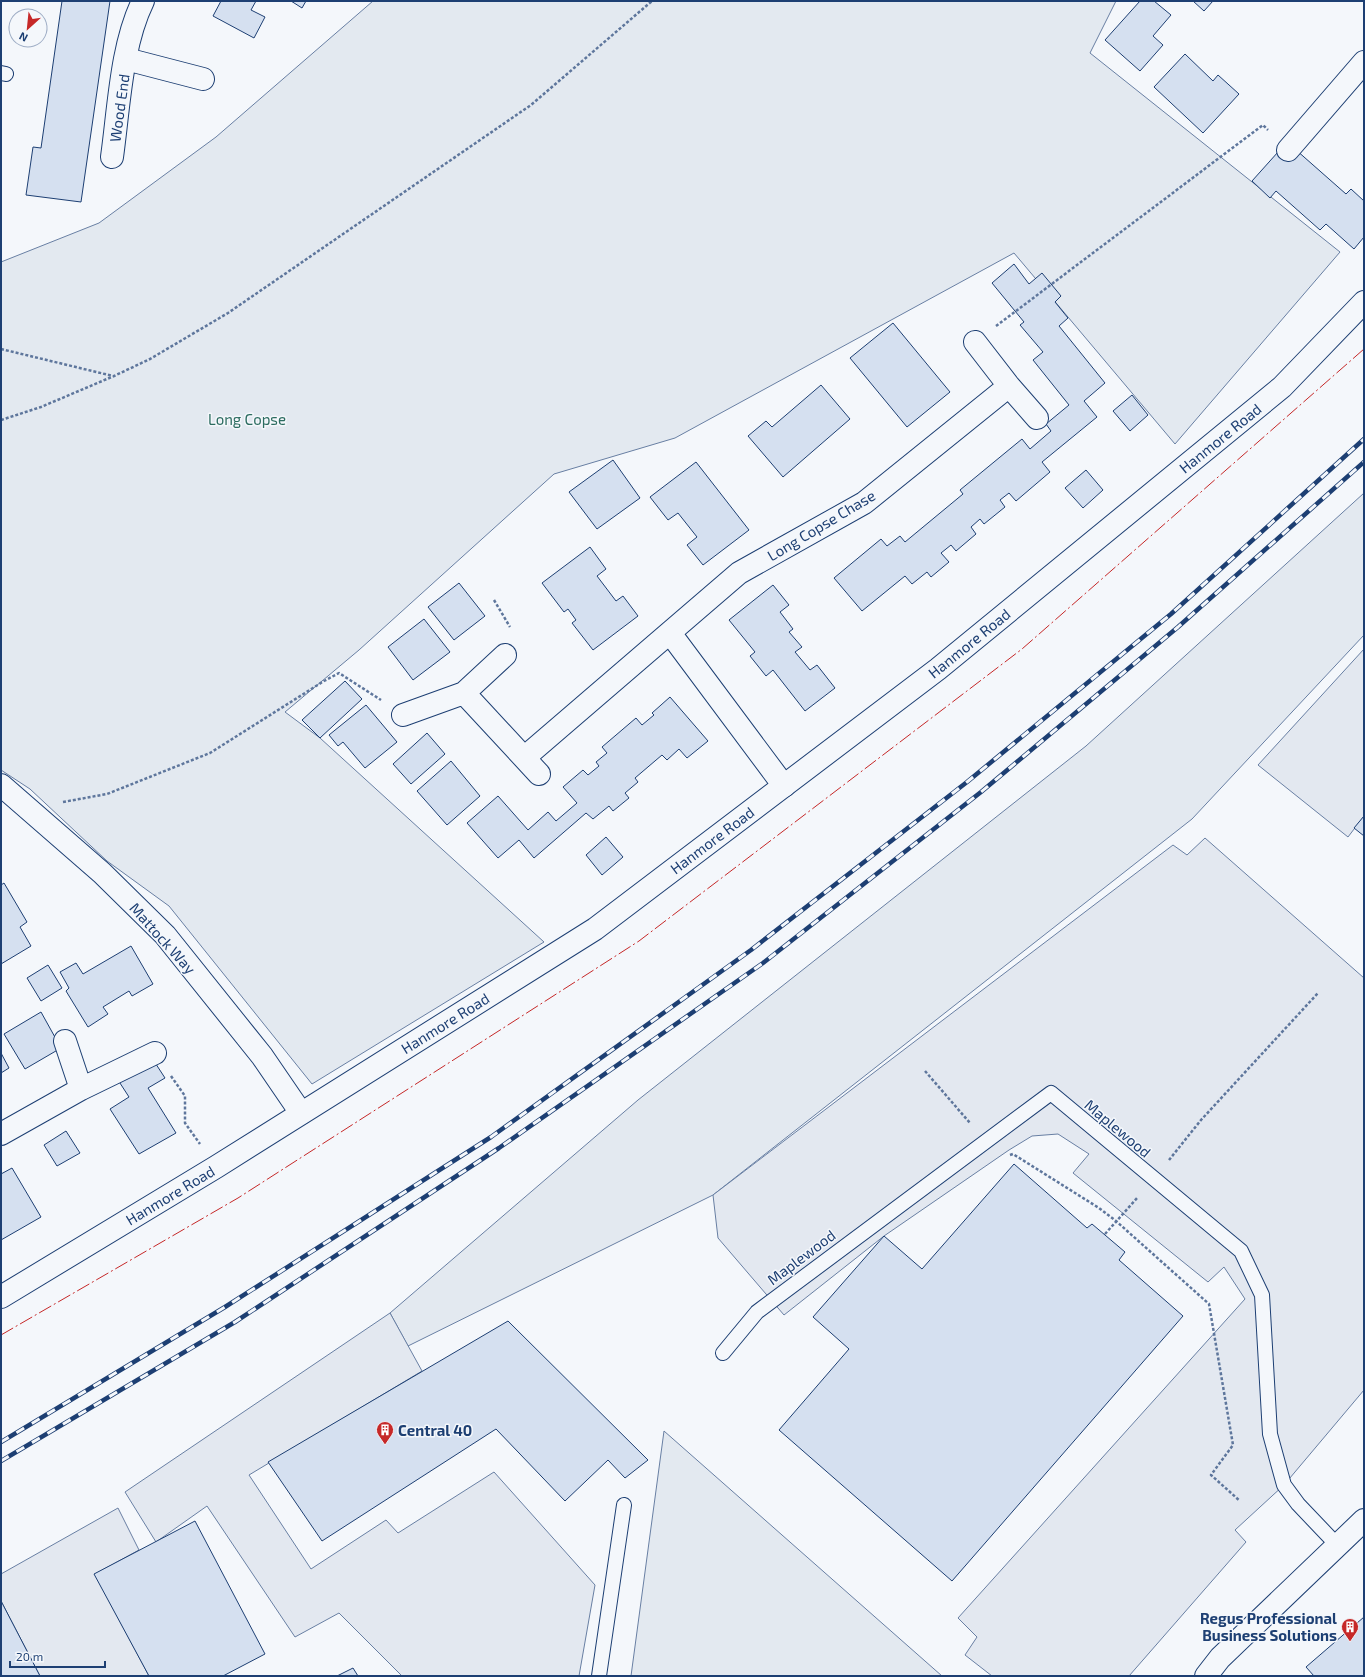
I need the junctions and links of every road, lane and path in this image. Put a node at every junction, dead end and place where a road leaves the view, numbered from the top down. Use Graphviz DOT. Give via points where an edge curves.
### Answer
graph roads {
  1 [pos="143,1"];
  2 [pos="652,1"];
  3 [pos="126,59"];
  4 [pos="1364,62"];
  5 [pos="203,79"];
  6 [pos="1288,150"];
  7 [pos="112,157"];
  8 [pos="1364,302"];
  9 [pos="975,342"];
  10 [pos="1,349"];
  11 [pos="114,376"];
  12 [pos="1009,386"];
  13 [pos="1037,418"];
  14 [pos="1,420"];
  15 [pos="670,633"];
  16 [pos="505,655"];
  17 [pos="464,693"];
  18 [pos="403,715"];
  19 [pos="525,757"];
  20 [pos="539,774"];
  21 [pos="1,785"];
  22 [pos="784,786"];
  23 [pos="29,808"];
  24 [pos="1318,993"];
  25 [pos="65,1041"];
  26 [pos="155,1053"];
  27 [pos="925,1071"];
  28 [pos="81,1089"];
  29 [pos="301,1113"];
  30 [pos="1,1134"];
  31 [pos="986,1141"];
  32 [pos="216,1167"];
  33 [pos="1154,1179"];
  34 [pos="1116,1221"];
  35 [pos="1105,1234"];
  36 [pos="1,1297"];
  37 [pos="723,1353"];
  38 [pos="1240,1501"];
  39 [pos="624,1504"];
  40 [pos="1364,1520"];
  41 [pos="1337,1545"];
  42 [pos="599,1676"];
  43 [pos="1206,1676"];
  1 -- 3 [label="street, Wood End" via="135,17"];
  2 -- 11 [label="path" via="531,105 228,313 150,359"];
  3 -- 5 [label="street, Wood End"];
  3 -- 7 [label="street, Wood End"];
  4 -- 6 [label="street"];
  6 -- 9 [label="path" via="1263,125"];
  8 -- 22 [label="street, Hanmore Road" via="1282,387 938,669"];
  9 -- 12 [label="street"];
  10 -- 11 [label="path"];
  11 -- 14 [label="path" via="41,407"];
  12 -- 13 [label="street"];
  12 -- 15 [label="street, Long Copse Chase" via="864,503 739,573"];
  15 -- 19 [label="street, Long Copse Chase"];
  15 -- 22 [label="street"];
  16 -- 17 [label="street"];
  17 -- 18 [label="street"];
  17 -- 19 [label="street"];
  18 -- 23 [label="path" via="339,673 210,753 107,794"];
  19 -- 20 [label="street"];
  21 -- 23 [label="street, Mattock Way"];
  22 -- 29 [label="street, Hanmore Road" via="595,929"];
  23 -- 29 [label="street, Mattock Way" via="102,873 165,935 262,1056"];
  24 -- 33 [label="path" via="1201,1120"];
  25 -- 28 [label="street"];
  26 -- 28 [label="street"];
  26 -- 32 [label="path" via="185,1096 185,1123"];
  27 -- 31 [label="path"];
  28 -- 30 [label="street"];
  29 -- 32 [label="street, Hanmore Road"];
  31 -- 33 [label="lane, Maplewood" via="1051,1093"];
  31 -- 34 [label="path" via="1000,1164 1013,1154"];
  31 -- 37 [label="lane, Maplewood" via="757,1312"];
  32 -- 36 [label="street, Hanmore Road"];
  33 -- 34 [label="path"];
  33 -- 41 [label="lane, Maplewood" via="1241,1251 1262,1295 1270,1434 1284,1485 1298,1504"];
  34 -- 35 [label="path"];
  34 -- 38 [label="path" via="1209,1304 1233,1445 1211,1475"];
  39 -- 42 [label="lane"];
  40 -- 41 [label="street"];
  41 -- 43 [label="street" via="1220,1658"];
}
